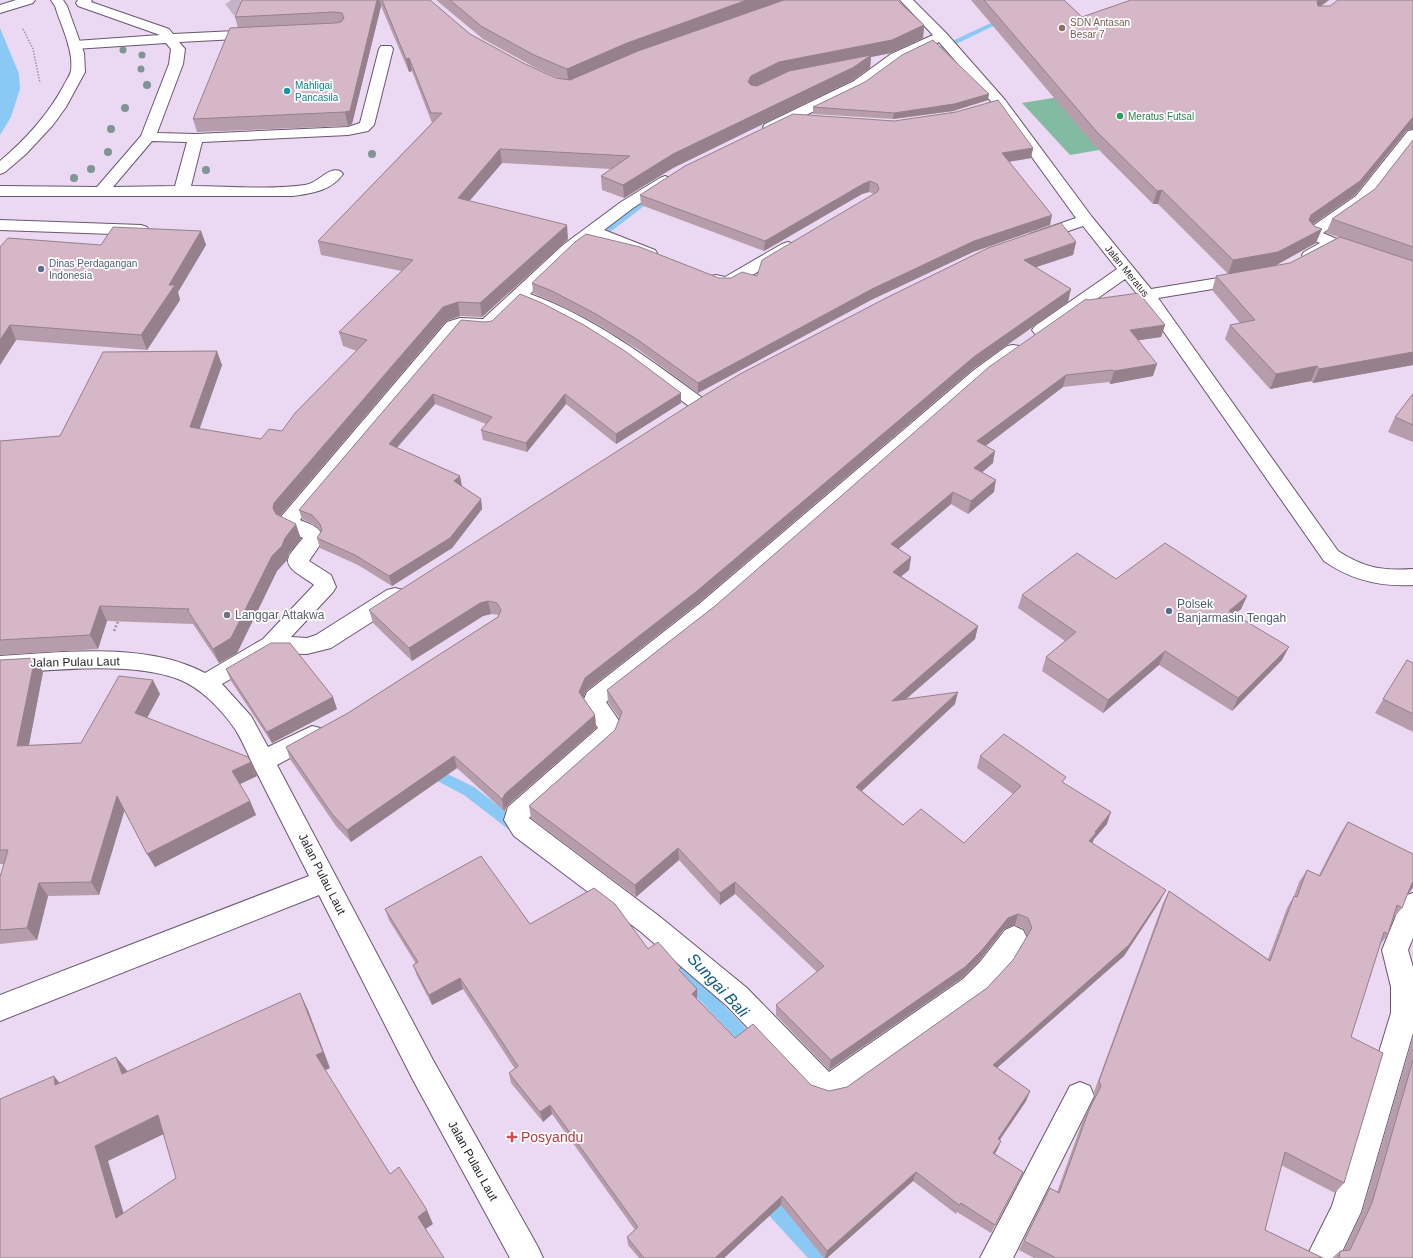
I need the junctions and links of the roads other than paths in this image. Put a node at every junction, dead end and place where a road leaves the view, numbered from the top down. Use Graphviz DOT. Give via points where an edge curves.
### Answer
graph roads {
  1 [pos="30,0"];
  2 [pos="96,0"];
  3 [pos="906,0"];
  4 [pos="84,1"];
  5 [pos="59,3"];
  6 [pos="6,7"];
  7 [pos="272,33"];
  8 [pos="170,38"];
  9 [pos="948,43"];
  10 [pos="75,45"];
  11 [pos="386,49"];
  12 [pos="896,57"];
  13 [pos="867,63"];
  14 [pos="790,118"];
  15 [pos="815,120"];
  16 [pos="1413,134"];
  17 [pos="754,135"];
  18 [pos="148,137"];
  19 [pos="196,138"];
  20 [pos="0,169"];
  21 [pos="679,172"];
  22 [pos="335,174"];
  23 [pos="0,191"];
  24 [pos="182,191"];
  25 [pos="101,192"];
  26 [pos="1086,220"];
  27 [pos="0,225"];
  28 [pos="154,231"];
  29 [pos="593,231"];
  30 [pos="802,238"];
  31 [pos="1022,242"];
  32 [pos="664,259"];
  33 [pos="1299,261"];
  34 [pos="1127,270"];
  35 [pos="699,273"];
  36 [pos="1256,276"];
  37 [pos="1147,295"];
  38 [pos="519,296"];
  39 [pos="715,392"];
  40 [pos="1413,577"];
  41 [pos="410,586"];
  42 [pos="270,645"];
  43 [pos="0,665"];
  44 [pos="206,683"];
  45 [pos="329,726"];
  46 [pos="263,762"];
  47 [pos="325,880"];
  48 [pos="1413,904"];
  49 [pos="1014,938"];
  50 [pos="0,1008"];
  51 [pos="1080,1096"];
  52 [pos="527,1258"];
  53 [pos="996,1258"];
  54 [pos="1322,1258"];
  1 -- 6 [label="main road"];
  2 -- 4 [label="main road"];
  3 -- 9 [label="main road, Jalan Meratus"];
  4 -- 5 [label="main road"];
  4 -- 8 [label="main road" via="164,32"];
  5 -- 10 [label="main road"];
  7 -- 8 [label="main road"];
  8 -- 10 [label="main road"];
  8 -- 18 [label="main road" via="178,49 178,56"];
  9 -- 12 [label="main road"];
  9 -- 26 [label="main road, Jalan Meratus" via="992,105"];
  10 -- 20 [label="main road" via="78,72 59,107 21,151"];
  11 -- 19 [label="main road" via="367,125 363,128 348,131"];
  12 -- 13 [label="main road"];
  12 -- 14 [label="main road" via="859,84"];
  14 -- 15 [label="main road"];
  14 -- 17 [label="main road"];
  16 -- 33 [label="main road" via="1362,199 1313,233 1340,245"];
  18 -- 19 [label="main road"];
  18 -- 25 [label="main road"];
  19 -- 24 [label="main road"];
  21 -- 29 [label="main road" via="627,205"];
  22 -- 24 [label="main road" via="315,188 299,191"];
  23 -- 25 [label="main road"];
  24 -- 25 [label="main road"];
  26 -- 31 [label="main road"];
  26 -- 34 [label="main road, Jalan Meratus"];
  27 -- 28 [label="main road"];
  29 -- 32 [label="main road"];
  29 -- 38 [label="main road" via="569,248"];
  30 -- 35 [label="main road" via="728,282 720,282"];
  34 -- 37 [label="main road, Jalan Meratus"];
  34 -- 49 [label="main road" via="980,374 706,611 595,698 594,704 610,725 607,734 518,814 516,820 523,829 650,924 737,997 822,1084 827,1086 834,1086 973,988 990,971"];
  36 -- 37 [label="main road"];
  37 -- 40 [label="main road, Jalan Meratus" via="1331,556 1341,564 1369,575 1392,579"];
  38 -- 39 [label="main road" via="550,307 626,350 690,407"];
  38 -- 42 [label="main road" via="486,325 460,323 453,326 290,518 289,523 312,534 314,539 298,560 298,564 323,580 325,587"];
  41 -- 42 [label="main road" via="323,642 307,646"];
  42 -- 44 [label="main road"];
  43 -- 44 [label="main road, Jalan Pulau Laut" via="102,660 137,662 187,673"];
  44 -- 46 [label="main road, Jalan Pulau Laut" via="243,723"];
  45 -- 46 [label="main road"];
  46 -- 47 [label="main road, Jalan Pulau Laut"];
  47 -- 50 [label="main road"];
  47 -- 52 [label="main road, Jalan Pulau Laut" via="423,1070"];
  48 -- 54 [label="main road" via="1395,950 1405,987 1405,1013 1346,1212"];
  51 -- 53 [label="main road"];
}
